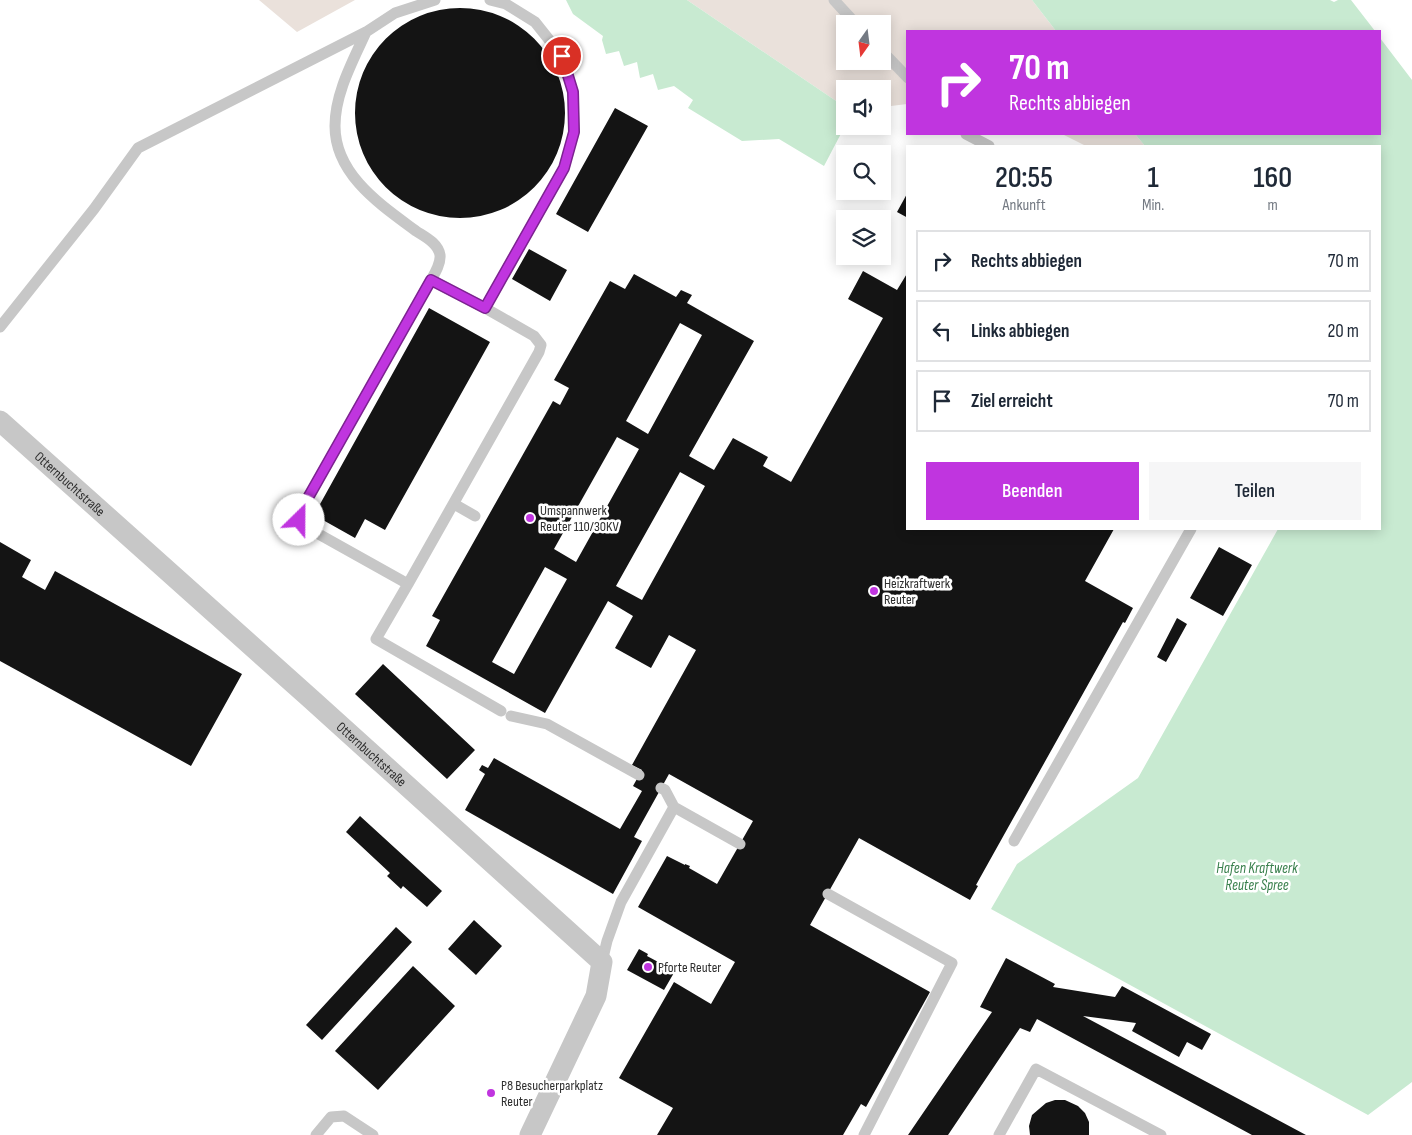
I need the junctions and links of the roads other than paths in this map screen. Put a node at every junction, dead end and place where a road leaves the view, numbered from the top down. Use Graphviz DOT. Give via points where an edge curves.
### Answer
graph roads {
  1 [pos="435,0"];
  2 [pos="490,0"];
  3 [pos="834,0"];
  4 [pos="848,15"];
  5 [pos="366,32"];
  6 [pos="891,60"];
  7 [pos="906,76"];
  8 [pos="968,135"];
  9 [pos="987,145"];
  10 [pos="431,280"];
  11 [pos="485,308"];
  12 [pos="0,327"];
  13 [pos="0,421"];
  14 [pos="454,504"];
  15 [pos="475,516"];
  16 [pos="1190,530"];
  17 [pos="408,584"];
  18 [pos="639,775"];
  19 [pos="661,788"];
  20 [pos="674,807"];
  21 [pos="1014,841"];
  22 [pos="740,844"];
  23 [pos="828,894"];
  24 [pos="602,962"];
  25 [pos="316,1135"];
  26 [pos="373,1135"];
  27 [pos="530,1135"];
  28 [pos="864,1135"];
  29 [pos="999,1135"];
  30 [pos="1160,1135"];
  1 -- 5 [label="lane" via="395,13"];
  2 -- 11 [label="lane" via="506,4 535,22 562,56 573,92 574,132 564,168"];
  3 -- 4 [label="lane"];
  5 -- 10 [label="lane" via="340,92 335,126 341,158 357,181 383,207 435,244 440,255"];
  5 -- 12 [label="lane" via="138,148"];
  6 -- 7 [label="lane"];
  8 -- 9 [label="lane"];
  10 -- 11 [label="lane"];
  10 -- 17 [label="lane" via="300,512 299,520"];
  11 -- 14 [label="lane" via="534,336 541,345"];
  13 -- 24 [label="street, Otternbuchtstraße"];
  14 -- 15 [label="lane"];
  14 -- 17 [label="lane"];
  16 -- 21 [label="lane"];
  17 -- 18 [label="lane" via="376,639 506,713 547,724"];
  19 -- 20 [label="lane"];
  20 -- 22 [label="lane"];
  20 -- 24 [label="lane" via="621,902"];
  23 -- 28 [label="lane" via="952,963"];
  24 -- 27 [label="street" via="596,996"];
  25 -- 26 [label="lane" via="332,1117 344,1116"];
  29 -- 30 [label="lane" via="1036,1069"];
}
